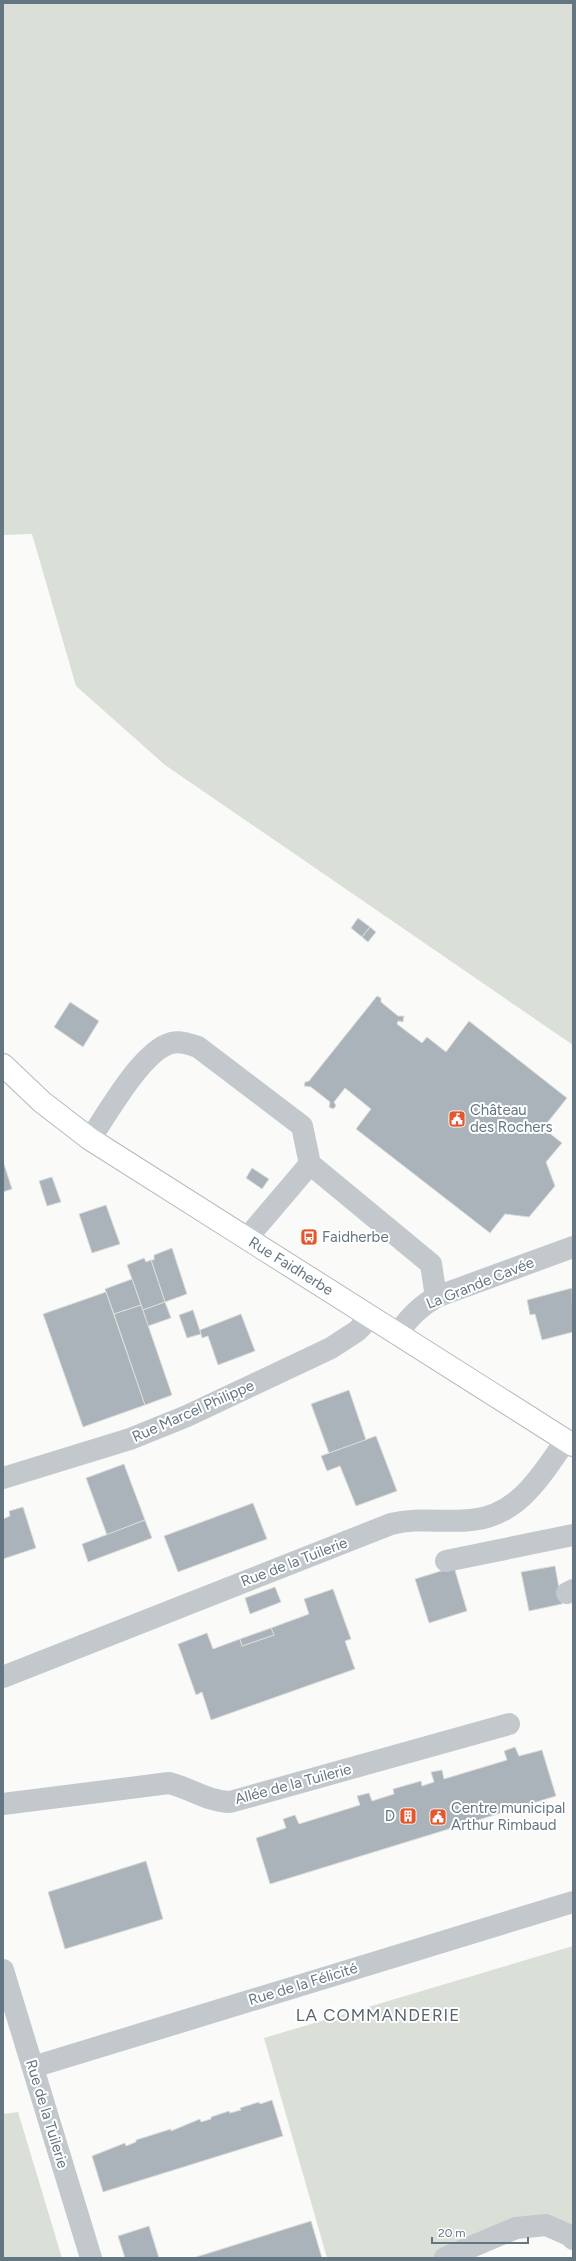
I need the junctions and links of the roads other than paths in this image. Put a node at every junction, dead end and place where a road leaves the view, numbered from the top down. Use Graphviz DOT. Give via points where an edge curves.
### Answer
graph roads {
  1 [pos="3,1055"];
  2 [pos="10,1071"];
  3 [pos="90,1138"];
  4 [pos="310,1164"];
  5 [pos="247,1238"];
  6 [pos="573,1247"];
  7 [pos="436,1297"];
  8 [pos="370,1317"];
  9 [pos="397,1334"];
  10 [pos="569,1443"];
  11 [pos="3,1478"];
  12 [pos="573,1535"];
  13 [pos="446,1561"];
  14 [pos="3,1677"];
  15 [pos="509,1724"];
  16 [pos="3,1804"];
  17 [pos="573,1902"];
  18 [pos="3,1970"];
  19 [pos="33,2067"];
  20 [pos="573,2239"];
  21 [pos="91,2258"];
  22 [pos="445,2258"];
  1 -- 2 [label="main road, Rue Faidherbe"];
  2 -- 3 [label="main road, Rue Faidherbe" via="42,1102"];
  3 -- 4 [label="street" via="148,1056 171,1043 183,1042 212,1055 302,1126"];
  3 -- 5 [label="main road, Rue Faidherbe"];
  4 -- 5 [label="street"];
  4 -- 7 [label="street" via="430,1264"];
  5 -- 8 [label="main road, Rue Faidherbe"];
  6 -- 7 [label="street, La Grande Cavée"];
  7 -- 9 [label="street, La Grande Cavée" via="410,1316"];
  8 -- 9 [label="main road, Rue Faidherbe"];
  8 -- 11 [label="street, Rue Marcel Philippe" via="357,1331 331,1348 187,1416 130,1439"];
  9 -- 10 [label="main road, Rue Faidherbe"];
  10 -- 14 [label="street, Rue de la Tuilerie" via="525,1496 497,1513 471,1520 419,1519 391,1524"];
  12 -- 13 [label="street"];
  15 -- 16 [label="street, Allée de la Tuilerie" via="230,1802 219,1802 194,1790 169,1783"];
  17 -- 19 [label="street, Rue de la Félicité"];
  18 -- 19 [label="street, Rue de la Tuilerie"];
  19 -- 21 [label="street, Rue de la Tuilerie"];
  20 -- 22 [label="street" via="546,2225 516,2228"];
}
